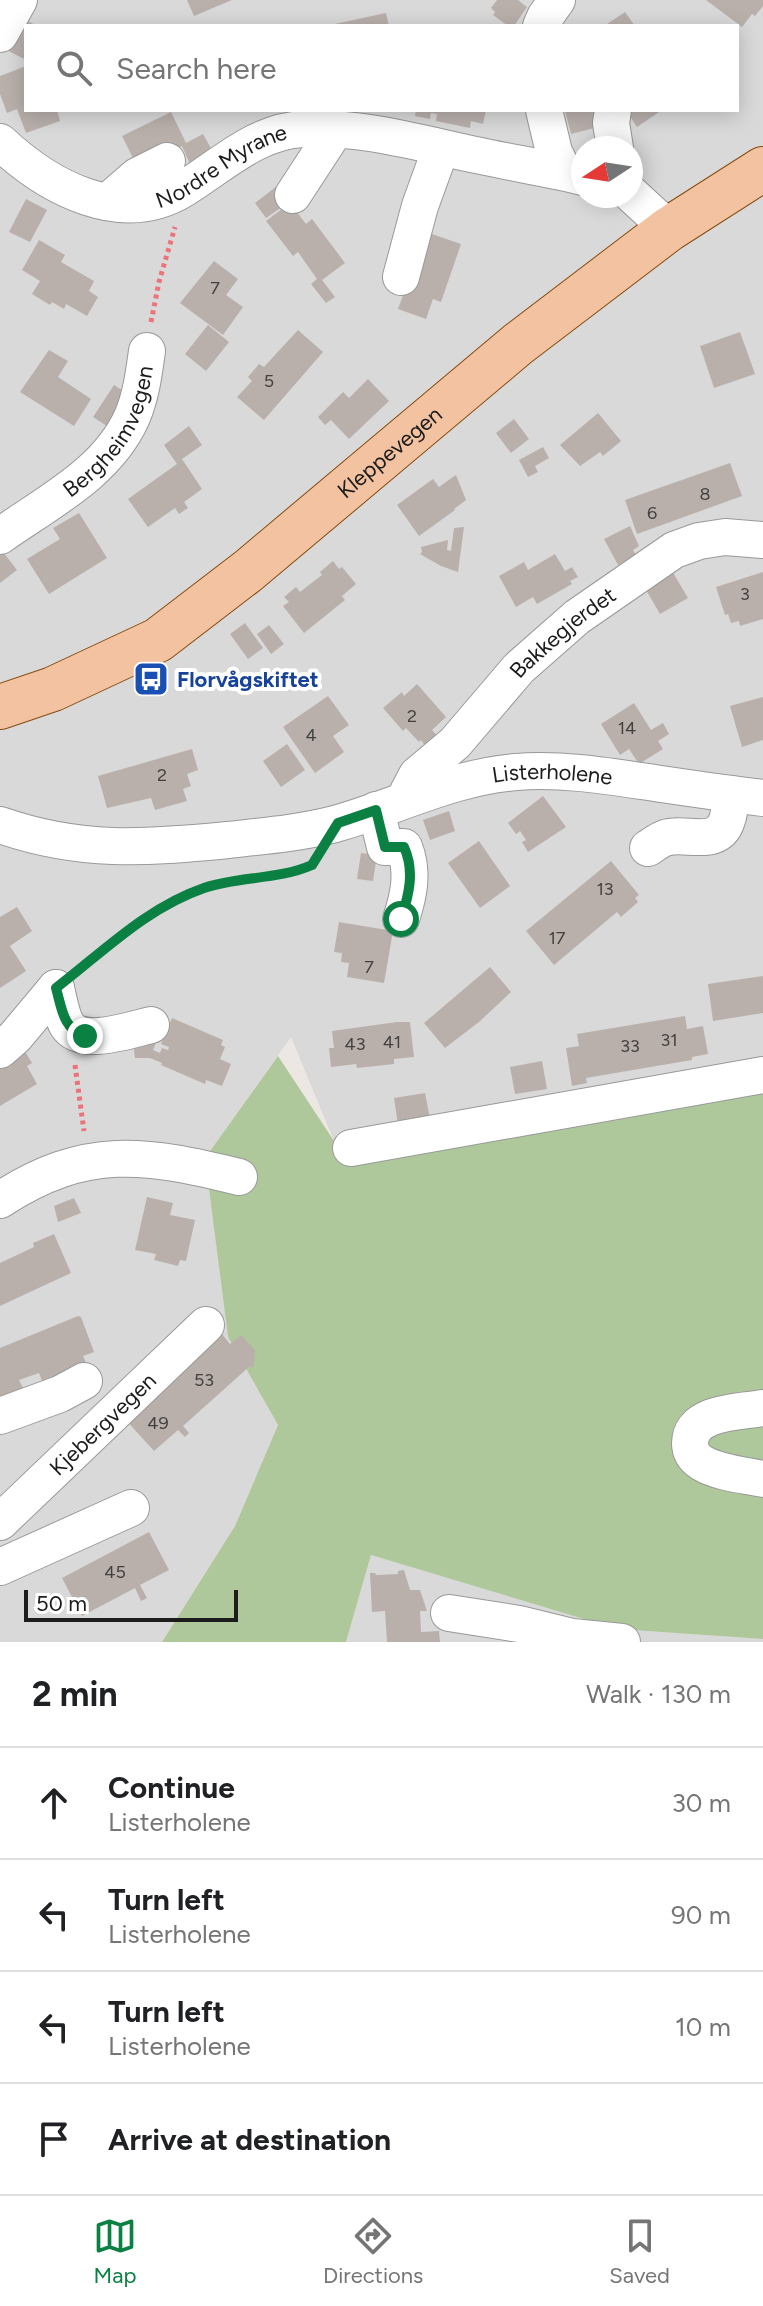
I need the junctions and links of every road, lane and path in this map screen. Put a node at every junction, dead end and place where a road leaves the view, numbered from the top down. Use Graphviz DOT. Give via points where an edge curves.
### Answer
graph roads {
  1 [pos="19,0"];
  2 [pos="557,0"];
  3 [pos="542,24"];
  4 [pos="0,34"];
  5 [pos="544,112"];
  6 [pos="613,112"];
  7 [pos="336,129"];
  8 [pos="613,136"];
  9 [pos="0,142"];
  10 [pos="441,148"];
  11 [pos="763,169"];
  12 [pos="571,172"];
  13 [pos="571,174"];
  14 [pos="170,178"];
  15 [pos="293,195"];
  16 [pos="643,205"];
  17 [pos="669,229"];
  18 [pos="401,277"];
  19 [pos="147,351"];
  20 [pos="0,536"];
  21 [pos="763,540"];
  22 [pos="0,707"];
  23 [pos="747,796"];
  24 [pos="392,804"];
  25 [pos="338,823"];
  26 [pos="0,825"];
  27 [pos="648,848"];
  28 [pos="401,919"];
  29 [pos="56,988"];
  30 [pos="151,1025"];
  31 [pos="70,1029"];
  32 [pos="0,1050"];
  33 [pos="763,1075"];
  34 [pos="351,1148"];
  35 [pos="88,1161"];
  36 [pos="239,1177"];
  37 [pos="0,1200"];
  38 [pos="206,1325"];
  39 [pos="84,1381"];
  40 [pos="763,1408"];
  41 [pos="0,1416"];
  42 [pos="763,1479"];
  43 [pos="131,1508"];
  44 [pos="0,1522"];
  45 [pos="0,1567"];
  46 [pos="449,1613"];
  47 [pos="622,1642"];
  1 -- 4 [label="street"];
  2 -- 3 [label="street"];
  5 -- 12 [label="street, Nordre Myrane" via="554,152"];
  6 -- 8 [label="street"];
  7 -- 10 [label="street, Nordre Myrane"];
  7 -- 14 [label="street, Nordre Myrane" via="269,136"];
  7 -- 15 [label="street, Nordre Myrane"];
  9 -- 14 [label="street, Nordre Myrane" via="49,181 86,198 153,202"];
  10 -- 13 [label="street, Nordre Myrane"];
  10 -- 18 [label="street"];
  11 -- 17 [label="main road, Kleppevegen"];
  14 -- 19 [label="path, Bergheimvegen" via="177,221"];
  16 -- 17 [label="street"];
  17 -- 22 [label="main road, Kleppevegen" via="518,344 158,640 53,689"];
  19 -- 20 [label="street, Bergheimvegen" via="137,402 117,444 98,467"];
  21 -- 24 [label="street, Bakkegjerdet" via="725,537 674,550 577,617 519,668 455,743"];
  23 -- 24 [label="street, Listerholene" via="575,772 517,772"];
  23 -- 27 [label="street, Listerholene" via="715,835 666,837"];
  24 -- 25 [label="street, Listerholene"];
  24 -- 28 [label="street" via="385,847 404,847 410,879"];
  25 -- 26 [label="street, Listerholene" via="296,833 151,848 104,848"];
  25 -- 29 [label="path" via="312,865 226,882 177,899"];
  29 -- 31 [label="street"];
  29 -- 32 [label="street"];
  30 -- 31 [label="street" via="97,1036"];
  31 -- 35 [label="path"];
  33 -- 34 [label="street"];
  35 -- 36 [label="street" via="125,1157 176,1162"];
  35 -- 37 [label="street"];
  38 -- 44 [label="street, Kjebergvegen"];
  39 -- 41 [label="street, Kjebergvegen"];
  40 -- 42 [label="street" via="701,1422 692,1432 690,1446 704,1465"];
  43 -- 45 [label="street"];
  46 -- 47 [label="street"];
}
